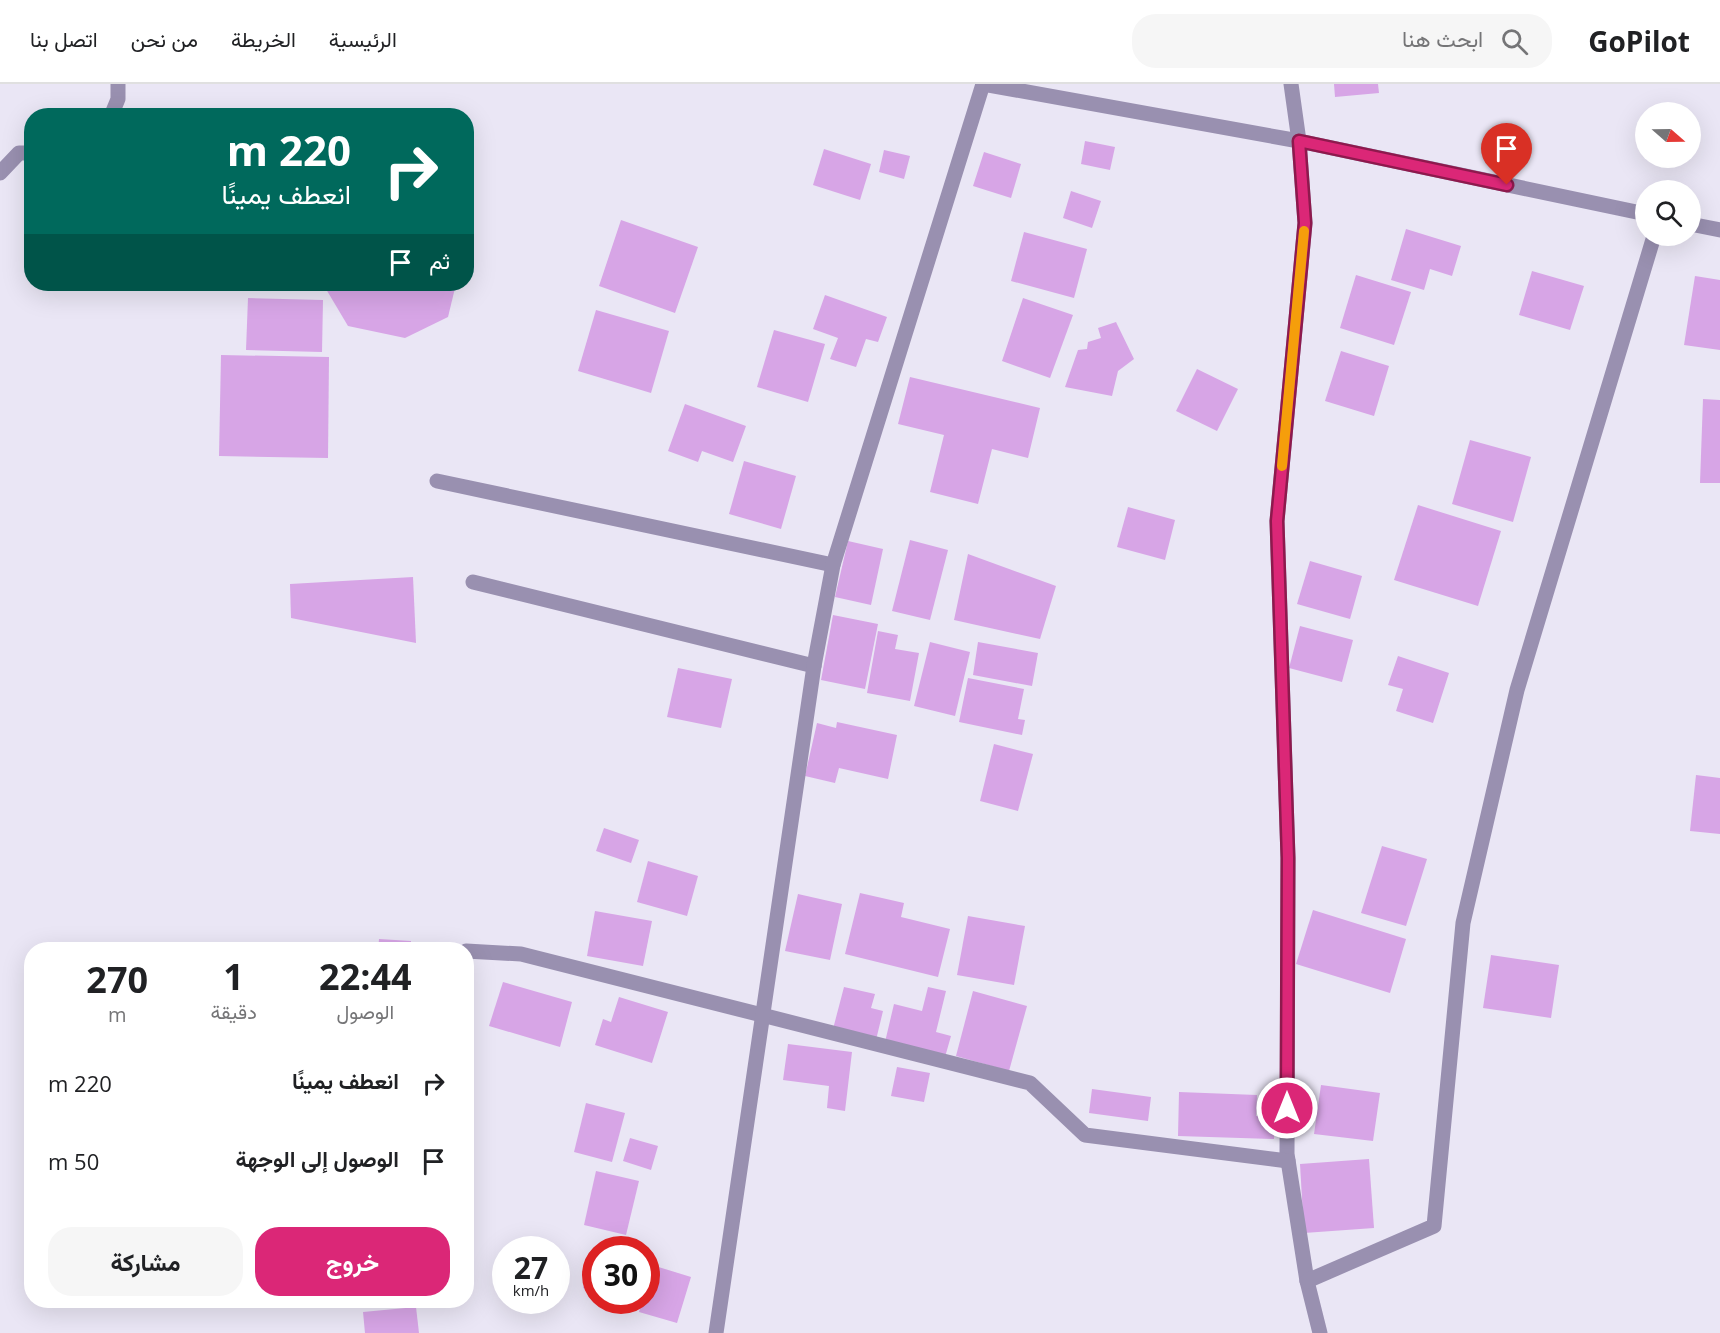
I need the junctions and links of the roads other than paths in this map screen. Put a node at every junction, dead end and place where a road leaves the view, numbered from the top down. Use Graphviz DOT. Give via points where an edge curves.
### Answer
graph roads {
  1 [pos="118,84"];
  2 [pos="983,84"];
  3 [pos="1291,84"];
  4 [pos="114,108"];
  5 [pos="1299,141"];
  6 [pos="24,153"];
  7 [pos="0,173"];
  8 [pos="1635,212"];
  9 [pos="1701,226"];
  10 [pos="1720,230"];
  11 [pos="1651,246"];
  12 [pos="437,482"];
  13 [pos="833,564"];
  14 [pos="473,582"];
  15 [pos="814,666"];
  16 [pos="474,951"];
  17 [pos="763,1017"];
  18 [pos="1288,1161"];
  19 [pos="1307,1281"];
  20 [pos="716,1333"];
  21 [pos="1320,1333"];
  1 -- 4 [label="street"];
  2 -- 5 [label="street"];
  2 -- 13 [label="street"];
  3 -- 5 [label="street"];
  5 -- 8 [label="street"];
  5 -- 18 [label="street" via="1305,223 1277,521 1288,858"];
  6 -- 7 [label="street" via="19,153"];
  9 -- 10 [label="street"];
  11 -- 19 [label="street" via="1517,690 1463,923 1434,1226"];
  12 -- 13 [label="street"];
  13 -- 15 [label="street"];
  14 -- 15 [label="street"];
  15 -- 17 [label="street"];
  16 -- 17 [label="street" via="521,954"];
  17 -- 18 [label="street" via="1030,1083 1085,1135"];
  17 -- 20 [label="street"];
  18 -- 19 [label="street"];
  19 -- 21 [label="street"];
}
